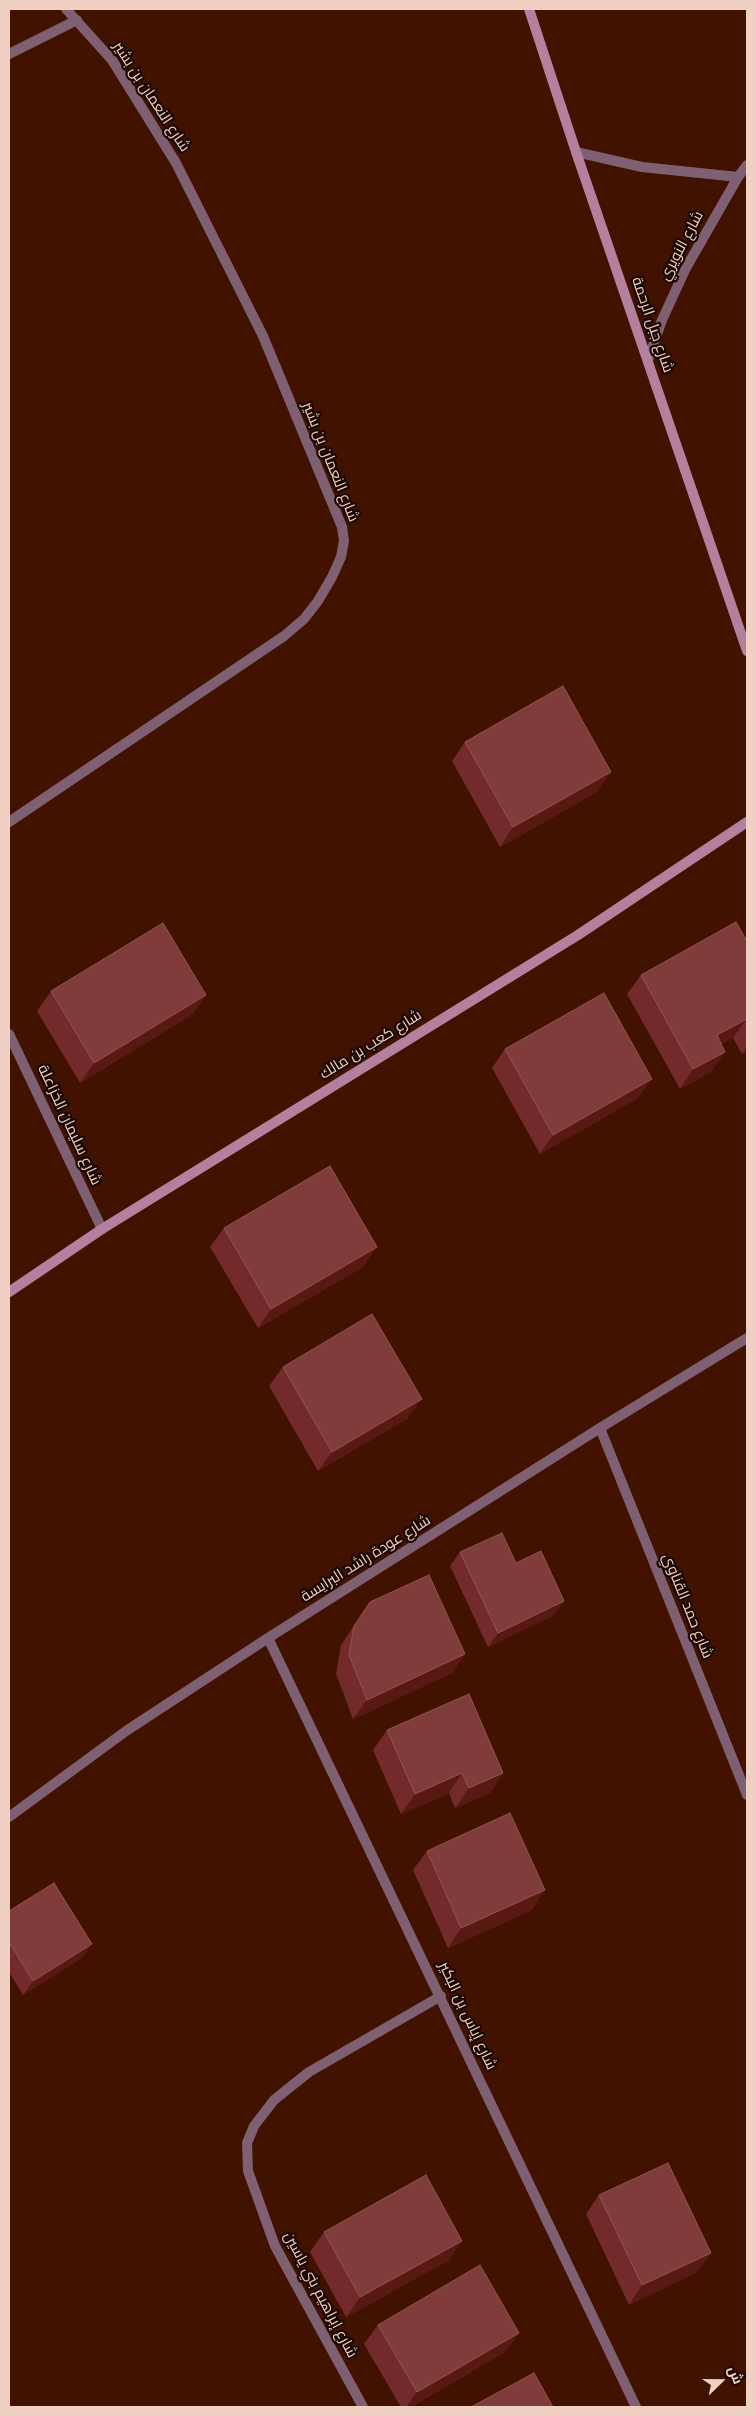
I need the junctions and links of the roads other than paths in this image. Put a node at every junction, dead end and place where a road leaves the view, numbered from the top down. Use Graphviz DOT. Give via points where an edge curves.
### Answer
graph roads {
  1 [pos="66,9"];
  2 [pos="529,9"];
  3 [pos="77,20"];
  4 [pos="9,54"];
  5 [pos="576,152"];
  6 [pos="747,165"];
  7 [pos="738,177"];
  8 [pos="648,360"];
  9 [pos="747,650"];
  10 [pos="9,822"];
  11 [pos="747,822"];
  12 [pos="9,1034"];
  13 [pos="102,1229"];
  14 [pos="9,1292"];
  15 [pos="747,1338"];
  16 [pos="600,1428"];
  17 [pos="268,1638"];
  18 [pos="747,1795"];
  19 [pos="9,1817"];
  20 [pos="441,1996"];
  21 [pos="363,2407"];
  22 [pos="636,2407"];
  1 -- 3 [label="street, شارع النعمان بن بشير"];
  2 -- 5 [label="street, شارع جبل الرحمة"];
  3 -- 4 [label="street"];
  3 -- 10 [label="street, شارع النعمان بن بشير" via="112,60 176,163 263,336 342,527 344,541 332,577 318,601 304,619 284,636"];
  5 -- 7 [label="street" via="642,167"];
  5 -- 8 [label="street, شارع جبل الرحمة"];
  6 -- 7 [label="street, شارع النويري"];
  7 -- 8 [label="street, شارع النويري" via="686,268"];
  8 -- 9 [label="street, شارع جبل الرحمة"];
  11 -- 13 [label="street, شارع كعب بن مالك" via="578,936"];
  12 -- 13 [label="street, شارع سليمان الخزاعلة"];
  13 -- 14 [label="street, شارع كعب بن مالك"];
  15 -- 16 [label="street, شارع عودة راشد البرايسة"];
  16 -- 17 [label="street, شارع عودة راشد البرايسة"];
  16 -- 18 [label="street, شارع حمد القناوي"];
  17 -- 19 [label="street, شارع عودة راشد البرايسة" via="126,1731"];
  17 -- 20 [label="street, شارع إياس بن البكير"];
  20 -- 21 [label="street, شارع إبراهيم بني ياسين" via="309,2072 274,2100 254,2126 247,2143 248,2171 274,2246"];
  20 -- 22 [label="street, شارع إياس بن البكير"];
}
